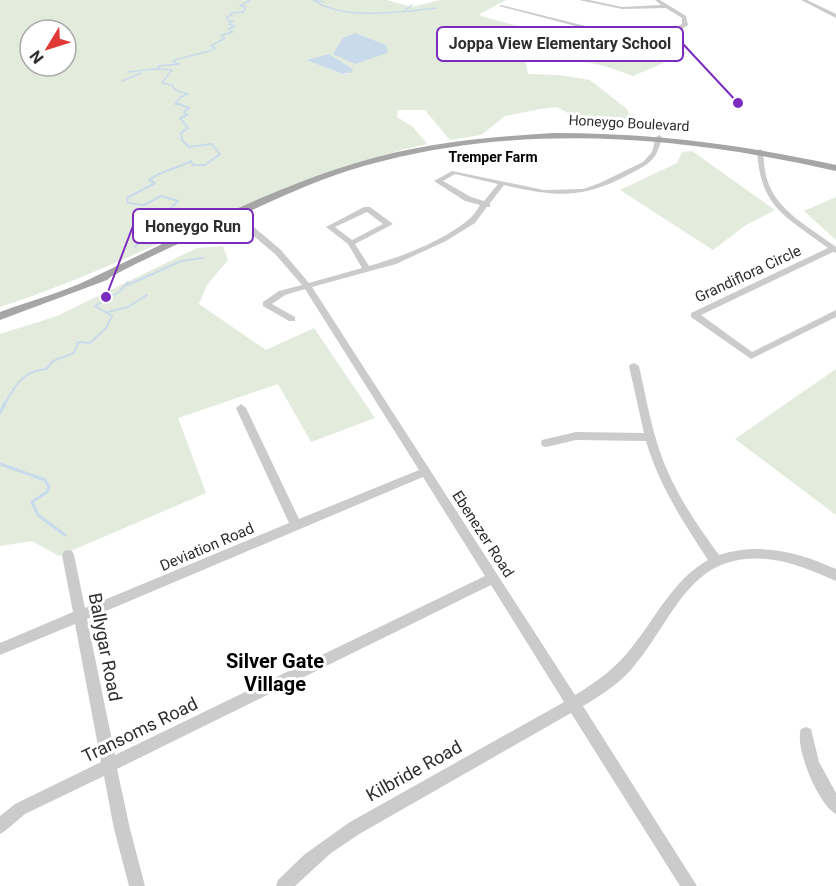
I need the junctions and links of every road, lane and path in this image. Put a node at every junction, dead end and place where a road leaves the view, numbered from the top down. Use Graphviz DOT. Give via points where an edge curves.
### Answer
graph roads {
  1 [pos="581,0"];
  2 [pos="657,0"];
  3 [pos="803,0"];
  4 [pos="501,6"];
  5 [pos="667,6"];
  6 [pos="836,16"];
  7 [pos="647,43"];
  8 [pos="621,52"];
  9 [pos="659,137"];
  10 [pos="760,151"];
  11 [pos="836,168"];
  12 [pos="502,183"];
  13 [pos="487,205"];
  14 [pos="237,218"];
  15 [pos="351,243"];
  16 [pos="834,250"];
  17 [pos="366,268"];
  18 [pos="306,284"];
  19 [pos="836,313"];
  20 [pos="0,316"];
  21 [pos="292,319"];
  22 [pos="634,366"];
  23 [pos="242,408"];
  24 [pos="651,437"];
  25 [pos="546,443"];
  26 [pos="425,472"];
  27 [pos="296,526"];
  28 [pos="68,555"];
  29 [pos="716,561"];
  30 [pos="836,575"];
  31 [pos="493,578"];
  32 [pos="80,615"];
  33 [pos="0,649"];
  34 [pos="573,703"];
  35 [pos="806,734"];
  36 [pos="110,765"];
  37 [pos="836,806"];
  38 [pos="0,826"];
  39 [pos="137,886"];
  40 [pos="284,886"];
  41 [pos="688,886"];
  1 -- 5 [label="street" via="622,8"];
  2 -- 5 [label="street"];
  3 -- 6 [label="street"];
  4 -- 7 [label="street"];
  5 -- 7 [label="street" via="684,17 685,26"];
  7 -- 8 [label="street"];
  9 -- 10 [label="main road, Honeygo Boulevard"];
  9 -- 12 [label="street" via="651,158 597,187 556,192"];
  9 -- 14 [label="main road, Honeygo Boulevard" via="527,136 419,152 341,177"];
  10 -- 11 [label="main road, Honeygo Boulevard"];
  10 -- 16 [label="street" via="766,188 776,202"];
  12 -- 13 [label="street"];
  12 -- 13 [label="street" via="454,172 438,181"];
  13 -- 17 [label="street" via="456,232 403,258"];
  14 -- 18 [label="street, Ebenezer Road" via="288,261"];
  14 -- 20 [label="main road, Honeygo Boulevard" via="94,281"];
  15 -- 15 [label="street" via="330,227 367,209 388,224"];
  15 -- 17 [label="street"];
  16 -- 19 [label="street, Grandiflora Circle" via="694,315 752,356"];
  17 -- 18 [label="street"];
  18 -- 21 [label="street" via="266,304"];
  18 -- 26 [label="street, Ebenezer Road"];
  22 -- 24 [label="street"];
  23 -- 27 [label="street"];
  24 -- 25 [label="street" via="576,436"];
  24 -- 29 [label="street" via="676,501"];
  26 -- 27 [label="street, Deviation Road"];
  26 -- 31 [label="street, Ebenezer Road"];
  27 -- 32 [label="street, Deviation Road"];
  28 -- 32 [label="street, Ballygar Road"];
  29 -- 30 [label="street" via="769,555"];
  29 -- 34 [label="street, Kilbride Road" via="683,586 644,646 620,673"];
  31 -- 34 [label="street, Ebenezer Road"];
  31 -- 36 [label="street, Transoms Road"];
  32 -- 33 [label="street, Deviation Road"];
  32 -- 36 [label="street, Ballygar Road"];
  34 -- 40 [label="street, Kilbride Road" via="353,827 317,853"];
  34 -- 41 [label="street, Ebenezer Road"];
  35 -- 37 [label="street" via="817,777"];
  36 -- 38 [label="street, Transoms Road" via="20,809"];
  36 -- 39 [label="street, Ballygar Road"];
}
